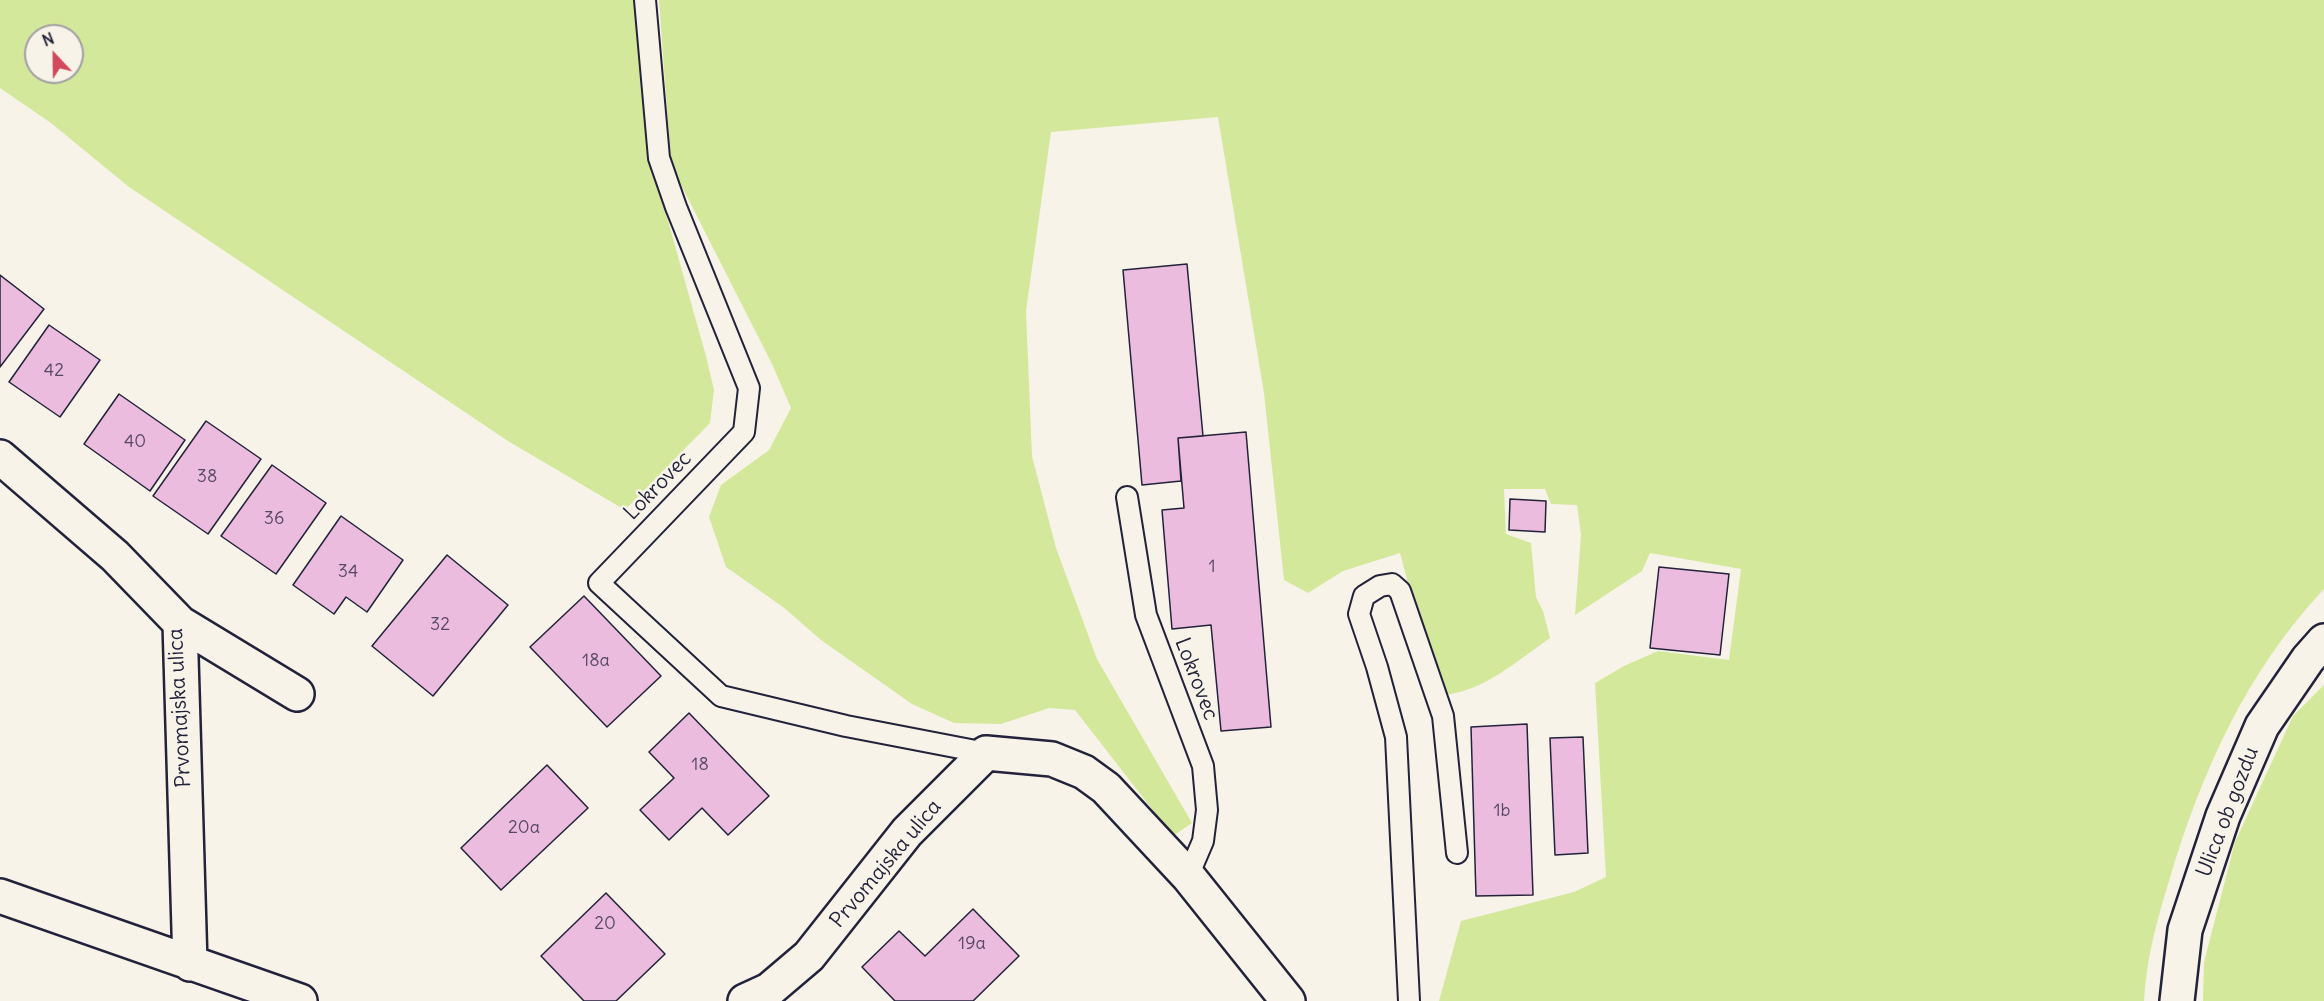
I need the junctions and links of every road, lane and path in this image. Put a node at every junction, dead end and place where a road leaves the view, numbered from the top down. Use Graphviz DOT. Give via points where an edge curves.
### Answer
graph roads {
  1 [pos="645,0"];
  2 [pos="0,457"];
  3 [pos="1127,497"];
  4 [pos="180,623"];
  5 [pos="2324,641"];
  6 [pos="297,694"];
  7 [pos="986,753"];
  8 [pos="1457,853"];
  9 [pos="1188,876"];
  10 [pos="0,896"];
  11 [pos="190,964"];
  12 [pos="764,997"];
  13 [pos="300,1001"];
  14 [pos="1288,1001"];
  15 [pos="1409,1001"];
  16 [pos="2177,1001"];
  1 -- 7 [label="lane, Lokrovec" via="659,158 749,388 744,432 599,583 721,696 846,726"];
  2 -- 4 [label="street, Prvomajska ulica" via="115,556"];
  3 -- 9 [label="lane, Lokrovec" via="1146,615 1203,766 1207,810 1203,841"];
  4 -- 6 [label="street"];
  4 -- 11 [label="street, Prvomajska ulica"];
  5 -- 16 [label="street, Ulica ob gozdu" via="2262,726 2223,816 2185,930"];
  7 -- 9 [label="street" via="1052,759 1084,772 1106,788"];
  7 -- 12 [label="street, Prvomajska ulica" via="907,832 809,956"];
  8 -- 15 [label="lane" via="1443,716 1400,591 1392,584 1380,586 1364,596 1359,614 1396,737"];
  9 -- 14 [label="street"];
  10 -- 11 [label="street"];
  11 -- 13 [label="street"];
}
